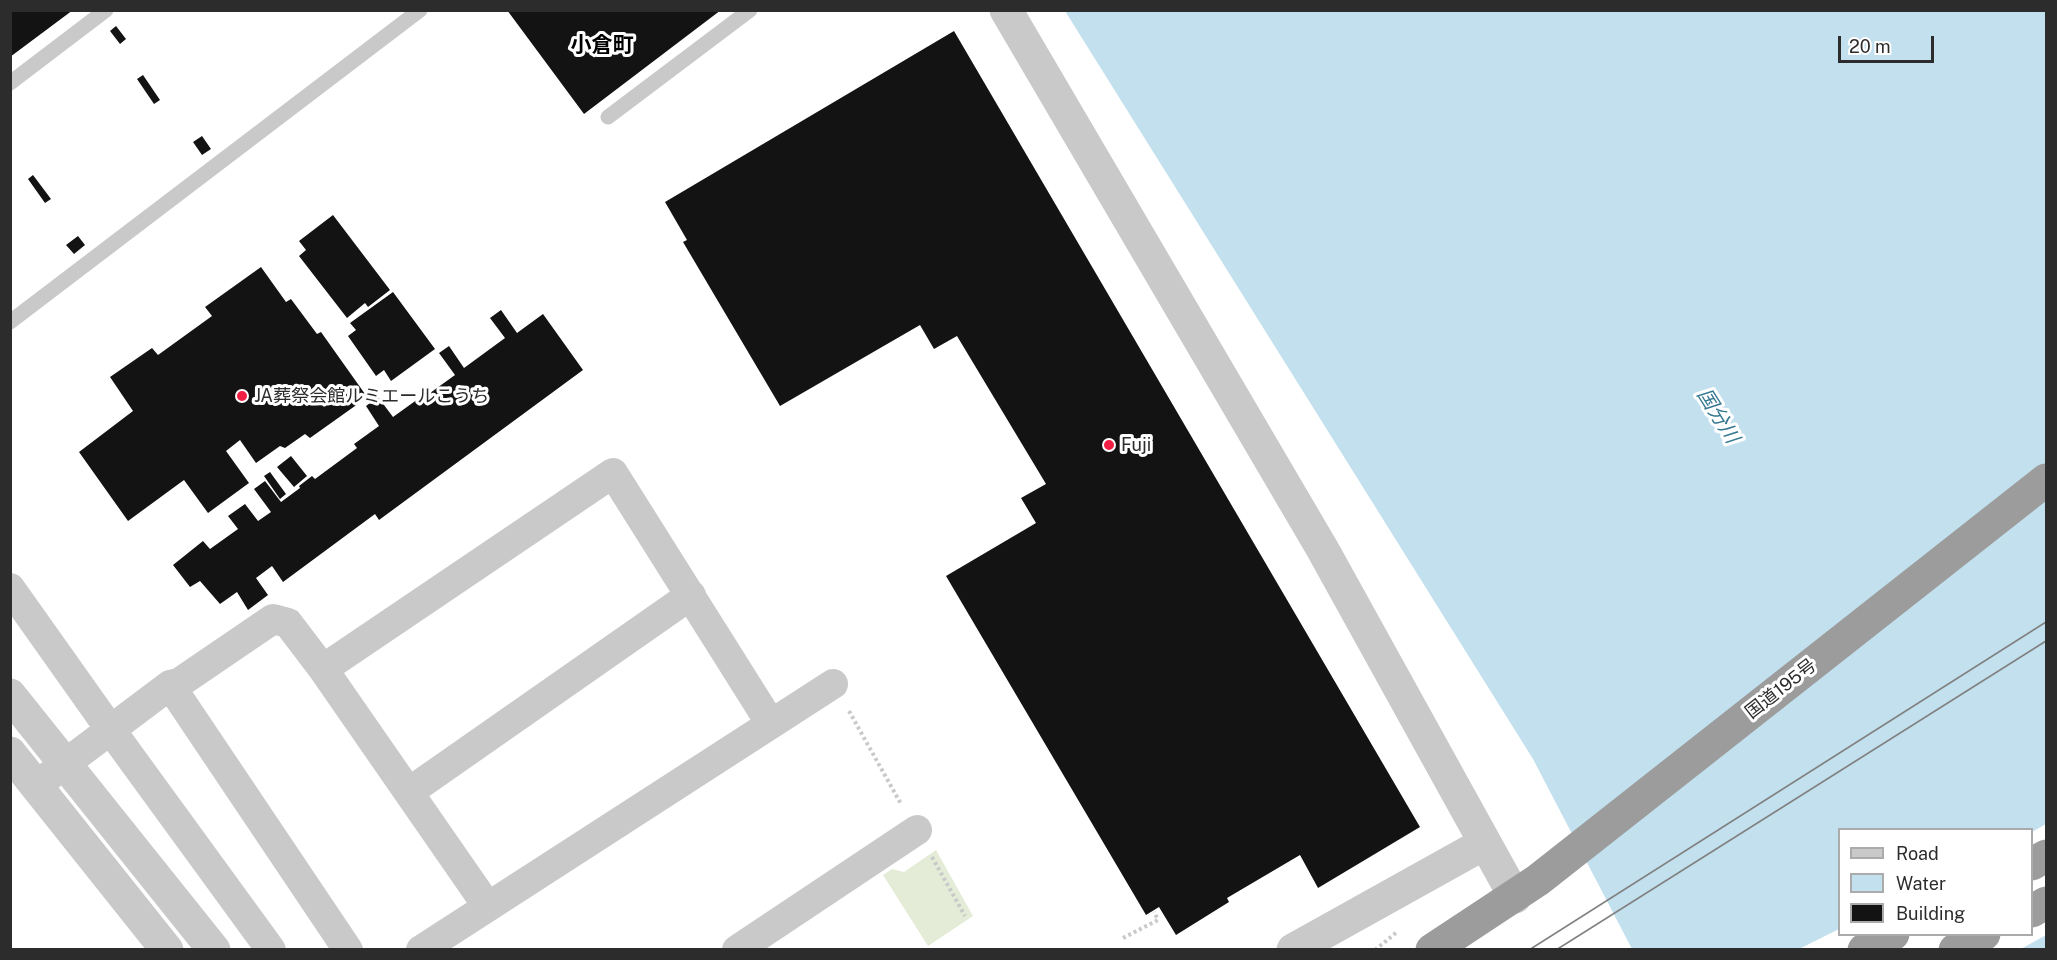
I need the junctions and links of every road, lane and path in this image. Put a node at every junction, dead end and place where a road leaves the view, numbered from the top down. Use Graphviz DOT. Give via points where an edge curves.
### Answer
graph roads {
  1 [pos="106,10"];
  2 [pos="420,10"];
  3 [pos="750,10"];
  4 [pos="1006,10"];
  5 [pos="10,83"];
  6 [pos="608,117"];
  7 [pos="10,322"];
  8 [pos="2046,480"];
  9 [pos="10,588"];
  10 [pos="691,595"];
  11 [pos="323,669"];
  12 [pos="833,684"];
  13 [pos="170,685"];
  14 [pos="10,695"];
  15 [pos="771,724"];
  16 [pos="110,729"];
  17 [pos="10,753"];
  18 [pos="65,763"];
  19 [pos="37,785"];
  20 [pos="409,792"];
  21 [pos="917,830"];
  22 [pos="1485,843"];
  23 [pos="1526,888"];
  24 [pos="488,907"];
  25 [pos="1154,912"];
  26 [pos="965,916"];
  27 [pos="1889,936"];
  28 [pos="1980,936"];
  29 [pos="1123,938"];
  30 [pos="167,950"];
  31 [pos="214,950"];
  32 [pos="271,950"];
  33 [pos="348,950"];
  34 [pos="421,950"];
  35 [pos="737,950"];
  36 [pos="1293,950"];
  37 [pos="1432,950"];
  38 [pos="1452,950"];
  39 [pos="1864,950"];
  40 [pos="1955,950"];
  1 -- 5 [label="lane"];
  2 -- 7 [label="lane"];
  3 -- 6 [label="lane"];
  4 -- 22 [label="street" via="1323,550"];
  8 -- 23 [label="highway, 国道195号"];
  9 -- 16 [label="street"];
  10 -- 11 [label="street" via="614,473"];
  10 -- 15 [label="street"];
  10 -- 20 [label="street"];
  11 -- 13 [label="street" via="288,623 273,619 179,683"];
  11 -- 20 [label="street"];
  12 -- 15 [label="street"];
  12 -- 21 [label="path"];
  13 -- 16 [label="street"];
  13 -- 33 [label="street"];
  14 -- 18 [label="street"];
  15 -- 24 [label="street"];
  16 -- 18 [label="street"];
  16 -- 32 [label="street"];
  17 -- 19 [label="street"];
  18 -- 19 [label="street"];
  18 -- 31 [label="street"];
  19 -- 30 [label="street"];
  20 -- 24 [label="street"];
  21 -- 26 [label="path"];
  21 -- 35 [label="street"];
  22 -- 23 [label="street"];
  22 -- 36 [label="street"];
  23 -- 37 [label="highway, 国道195号"];
  23 -- 38 [label="highway, 国道195号"];
  24 -- 34 [label="street"];
  25 -- 29 [label="path" via="1158,920"];
  27 -- 39 [label="highway"];
  28 -- 40 [label="highway"];
}
